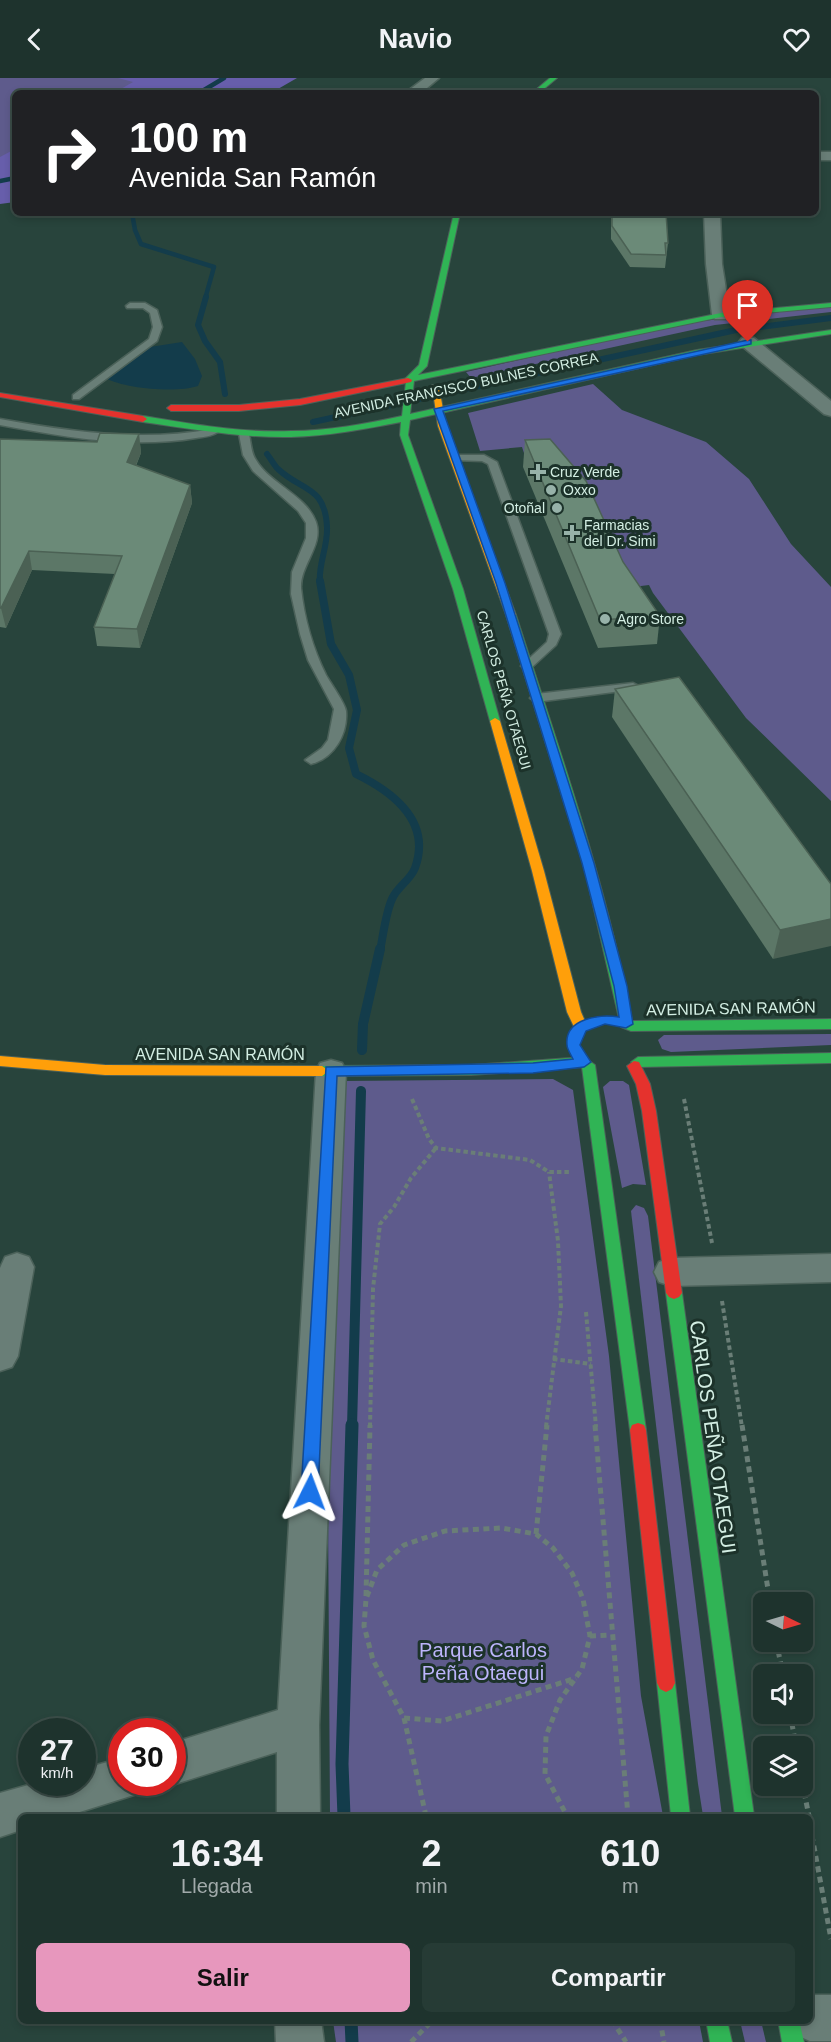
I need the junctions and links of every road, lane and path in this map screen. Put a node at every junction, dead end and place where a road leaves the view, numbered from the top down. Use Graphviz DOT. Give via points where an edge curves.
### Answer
graph roads {
  1 [pos="433,78"];
  2 [pos="554,78"];
  3 [pos="416,90"];
  4 [pos="539,90"];
  5 [pos="457,216"];
  6 [pos="712,216"];
  7 [pos="831,305"];
  8 [pos="130,306"];
  9 [pos="721,315"];
  10 [pos="831,332"];
  11 [pos="748,342"];
  12 [pos="430,375"];
  13 [pos="409,383"];
  14 [pos="0,384"];
  15 [pos="0,395"];
  16 [pos="76,397"];
  17 [pos="437,406"];
  18 [pos="831,410"];
  19 [pos="407,413"];
  20 [pos="0,422"];
  21 [pos="213,432"];
  22 [pos="244,434"];
  23 [pos="456,458"];
  24 [pos="501,583"];
  25 [pos="458,589"];
  26 [pos="508,610"];
  27 [pos="465,614"];
  28 [pos="526,666"];
  29 [pos="645,686"];
  30 [pos="536,698"];
  31 [pos="311,760"];
  32 [pos="624,1023"];
  33 [pos="831,1024"];
  34 [pos="585,1048"];
  35 [pos="831,1059"];
  36 [pos="0,1061"];
  37 [pos="631,1066"];
  38 [pos="383,1070"];
  39 [pos="331,1071"];
  40 [pos="684,1099"];
  41 [pos="436,1148"];
  42 [pos="569,1161"];
  43 [pos="549,1172"];
  44 [pos="570,1172"];
  45 [pos="572,1183"];
  46 [pos="642,1195"];
  47 [pos="618,1200"];
  48 [pos="662,1207"];
  49 [pos="610,1213"];
  50 [pos="17,1267"];
  51 [pos="831,1268"];
  52 [pos="717,1270"];
  53 [pos="671,1272"];
  54 [pos="585,1306"];
  55 [pos="0,1356"];
  56 [pos="553,1359"];
  57 [pos="591,1364"];
  58 [pos="536,1534"];
  59 [pos="768,1592"];
  60 [pos="366,1599"];
  61 [pos="611,1635"];
  62 [pos="590,1636"];
  63 [pos="576,1678"];
  64 [pos="404,1718"];
  65 [pos="298,1725"];
  66 [pos="186,1760"];
  67 [pos="108,1783"];
  68 [pos="805,1796"];
  69 [pos="298,1814"];
  70 [pos="426,1814"];
  71 [pos="566,1814"];
  72 [pos="628,1814"];
  73 [pos="681,1814"];
  74 [pos="745,1814"];
  75 [pos="809,1814"];
  76 [pos="0,1815"];
  77 [pos="813,1841"];
  78 [pos="831,1939"];
  79 [pos="813,2018"];
  80 [pos="831,2018"];
  81 [pos="298,2024"];
  82 [pos="429,2024"];
  83 [pos="615,2024"];
  84 [pos="661,2024"];
  85 [pos="717,2024"];
  86 [pos="789,2024"];
  87 [pos="300,2042"];
  88 [pos="411,2042"];
  89 [pos="626,2042"];
  90 [pos="664,2042"];
  91 [pos="721,2042"];
  92 [pos="794,2042"];
  1 -- 3 [label="street"];
  2 -- 4 [label="street"];
  5 -- 12 [label="street, CARLOS PEÑA OTAEGUI"];
  6 -- 9 [label="street"];
  7 -- 9 [label="street, AVENIDA FRANCISCO BULNES CORREA"];
  8 -- 16 [label="lane" via="152,309 159,332 153,341"];
  9 -- 12 [label="street, AVENIDA FRANCISCO BULNES CORREA"];
  10 -- 11 [label="street, AVENIDA FRANCISCO BULNES CORREA"];
  11 -- 17 [label="street, AVENIDA FRANCISCO BULNES CORREA"];
  11 -- 18 [label="street"];
  12 -- 13 [label="street"];
  12 -- 17 [label="street, CARLOS PEÑA OTAEGUI"];
  13 -- 16 [label="street, AVENIDA FRANCISCO BULNES CORREA" via="239,408 152,407"];
  13 -- 19 [label="street, CARLOS PEÑA OTAEGUI"];
  14 -- 16 [label="street, AVENIDA FRANCISCO BULNES CORREA"];
  15 -- 21 [label="street, AVENIDA FRANCISCO BULNES CORREA"];
  17 -- 19 [label="street, AVENIDA FRANCISCO BULNES CORREA"];
  17 -- 23 [label="street, CARLOS PEÑA OTAEGUI"];
  19 -- 22 [label="street, AVENIDA FRANCISCO BULNES CORREA" via="326,432"];
  19 -- 25 [label="street, CARLOS PEÑA OTAEGUI" via="404,435"];
  20 -- 21 [label="lane" via="104,438 158,440"];
  21 -- 22 [label="street, AVENIDA FRANCISCO BULNES CORREA"];
  22 -- 31 [label="lane" via="250,460 311,522 313,536 296,580 296,591 306,641 325,687 340,709 337,734 327,753"];
  23 -- 24 [label="street, CARLOS PEÑA OTAEGUI"];
  23 -- 28 [label="lane" via="484,458 492,462 555,634 552,643"];
  24 -- 25 [label="street" via="482,591"];
  24 -- 26 [label="street, CARLOS PEÑA OTAEGUI"];
  25 -- 27 [label="street, CARLOS PEÑA OTAEGUI"];
  26 -- 27 [label="street" via="484,606"];
  26 -- 28 [label="street, CARLOS PEÑA OTAEGUI"];
  27 -- 34 [label="street, CARLOS PEÑA OTAEGUI"];
  28 -- 30 [label="street, CARLOS PEÑA OTAEGUI"];
  29 -- 30 [label="lane"];
  30 -- 32 [label="street, CARLOS PEÑA OTAEGUI" via="588,863 620,986"];
  32 -- 33 [label="street, AVENIDA SAN RAMÓN"];
  32 -- 37 [label="street" via="644,1044"];
  34 -- 38 [label="street, AVENIDA SAN RAMÓN" via="533,1068"];
  34 -- 49 [label="street, CARLOS PEÑA OTAEGUI"];
  35 -- 37 [label="street"];
  36 -- 39 [label="street, AVENIDA SAN RAMÓN" via="154,1072"];
  37 -- 48 [label="street, CARLOS PEÑA OTAEGUI" via="643,1084 649,1111"];
  38 -- 39 [label="street, AVENIDA SAN RAMÓN"];
  38 -- 41 [label="path" via="397,1096 414,1100 429,1140"];
  39 -- 65 [label="street"];
  40 -- 52 [label="path"];
  41 -- 43 [label="path" via="530,1160"];
  41 -- 60 [label="path" via="380,1224 373,1289"];
  42 -- 44 [label="path"];
  43 -- 44 [label="path"];
  43 -- 56 [label="path" via="561,1306"];
  44 -- 45 [label="path"];
  46 -- 48 [label="street"];
  47 -- 49 [label="street"];
  48 -- 53 [label="street, CARLOS PEÑA OTAEGUI"];
  49 -- 73 [label="street, CARLOS PEÑA OTAEGUI"];
  50 -- 55 [label="street"];
  51 -- 52 [label="street"];
  52 -- 53 [label="street"];
  52 -- 59 [label="path"];
  53 -- 74 [label="street, CARLOS PEÑA OTAEGUI"];
  54 -- 57 [label="path"];
  56 -- 57 [label="path"];
  56 -- 58 [label="path"];
  57 -- 61 [label="path"];
  58 -- 60 [label="path" via="501,1528 445,1531 404,1545 377,1570"];
  58 -- 62 [label="path" via="572,1573 583,1599"];
  60 -- 64 [label="path" via="364,1626 373,1660"];
  61 -- 62 [label="path"];
  61 -- 72 [label="path"];
  62 -- 63 [label="path" via="582,1670"];
  63 -- 64 [label="path" via="442,1721"];
  63 -- 71 [label="path" via="560,1700 546,1736 545,1774"];
  64 -- 70 [label="path"];
  65 -- 66 [label="street"];
  65 -- 69 [label="street"];
  67 -- 76 [label="street"];
  68 -- 75 [label="path"];
  77 -- 78 [label="path"];
  79 -- 80 [label="street"];
  81 -- 87 [label="street"];
  82 -- 88 [label="path"];
  83 -- 89 [label="path"];
  84 -- 90 [label="path"];
  85 -- 91 [label="street"];
  86 -- 92 [label="street"];
}
